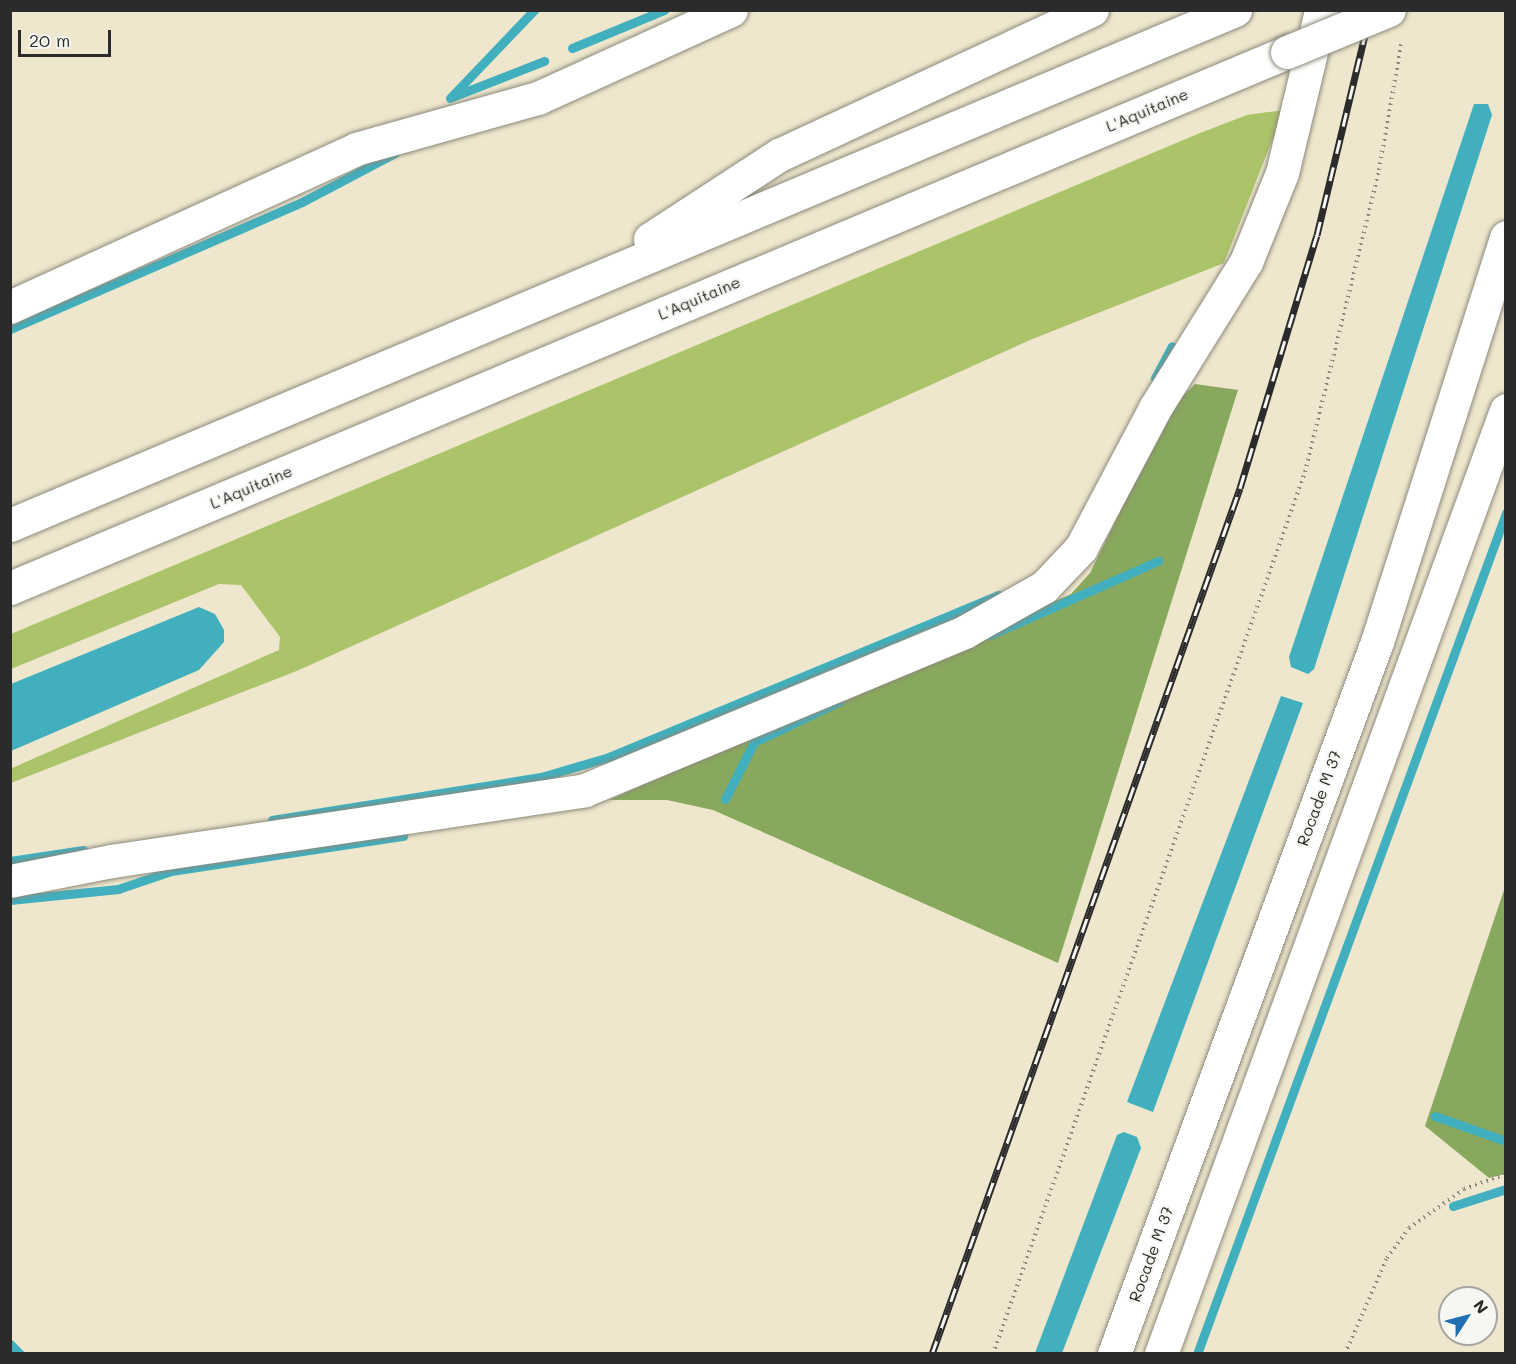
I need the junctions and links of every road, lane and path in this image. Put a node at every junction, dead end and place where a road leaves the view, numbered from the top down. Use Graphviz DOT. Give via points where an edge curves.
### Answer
graph roads {
  1 [pos="731,10"];
  2 [pos="1092,10"];
  3 [pos="1234,10"];
  4 [pos="1321,10"];
  5 [pos="1397,21"];
  6 [pos="1506,237"];
  7 [pos="575,287"];
  8 [pos="10,307"];
  9 [pos="1506,410"];
  10 [pos="10,525"];
  11 [pos="10,588"];
  12 [pos="10,881"];
  13 [pos="1506,1174"];
  14 [pos="993,1353"];
  15 [pos="1114,1353"];
  16 [pos="1161,1353"];
  17 [pos="1345,1353"];
  1 -- 8 [label="main road" via="538,98 356,149"];
  2 -- 7 [label="main road" via="779,155"];
  3 -- 7 [label="main road"];
  4 -- 12 [label="main road" via="1282,173 1246,262 1160,398 1081,548 1038,592 964,632 585,790 112,861"];
  5 -- 11 [label="main road, L'Aquitaine, bridge" via="1287,52"];
  5 -- 14 [label="path" via="1379,170 1302,482"];
  6 -- 15 [label="main road, Rocade M 37" via="1377,642"];
  7 -- 10 [label="main road"];
  9 -- 16 [label="main road"];
  13 -- 17 [label="path" via="1464,1189 1408,1228 1387,1258"];
}
